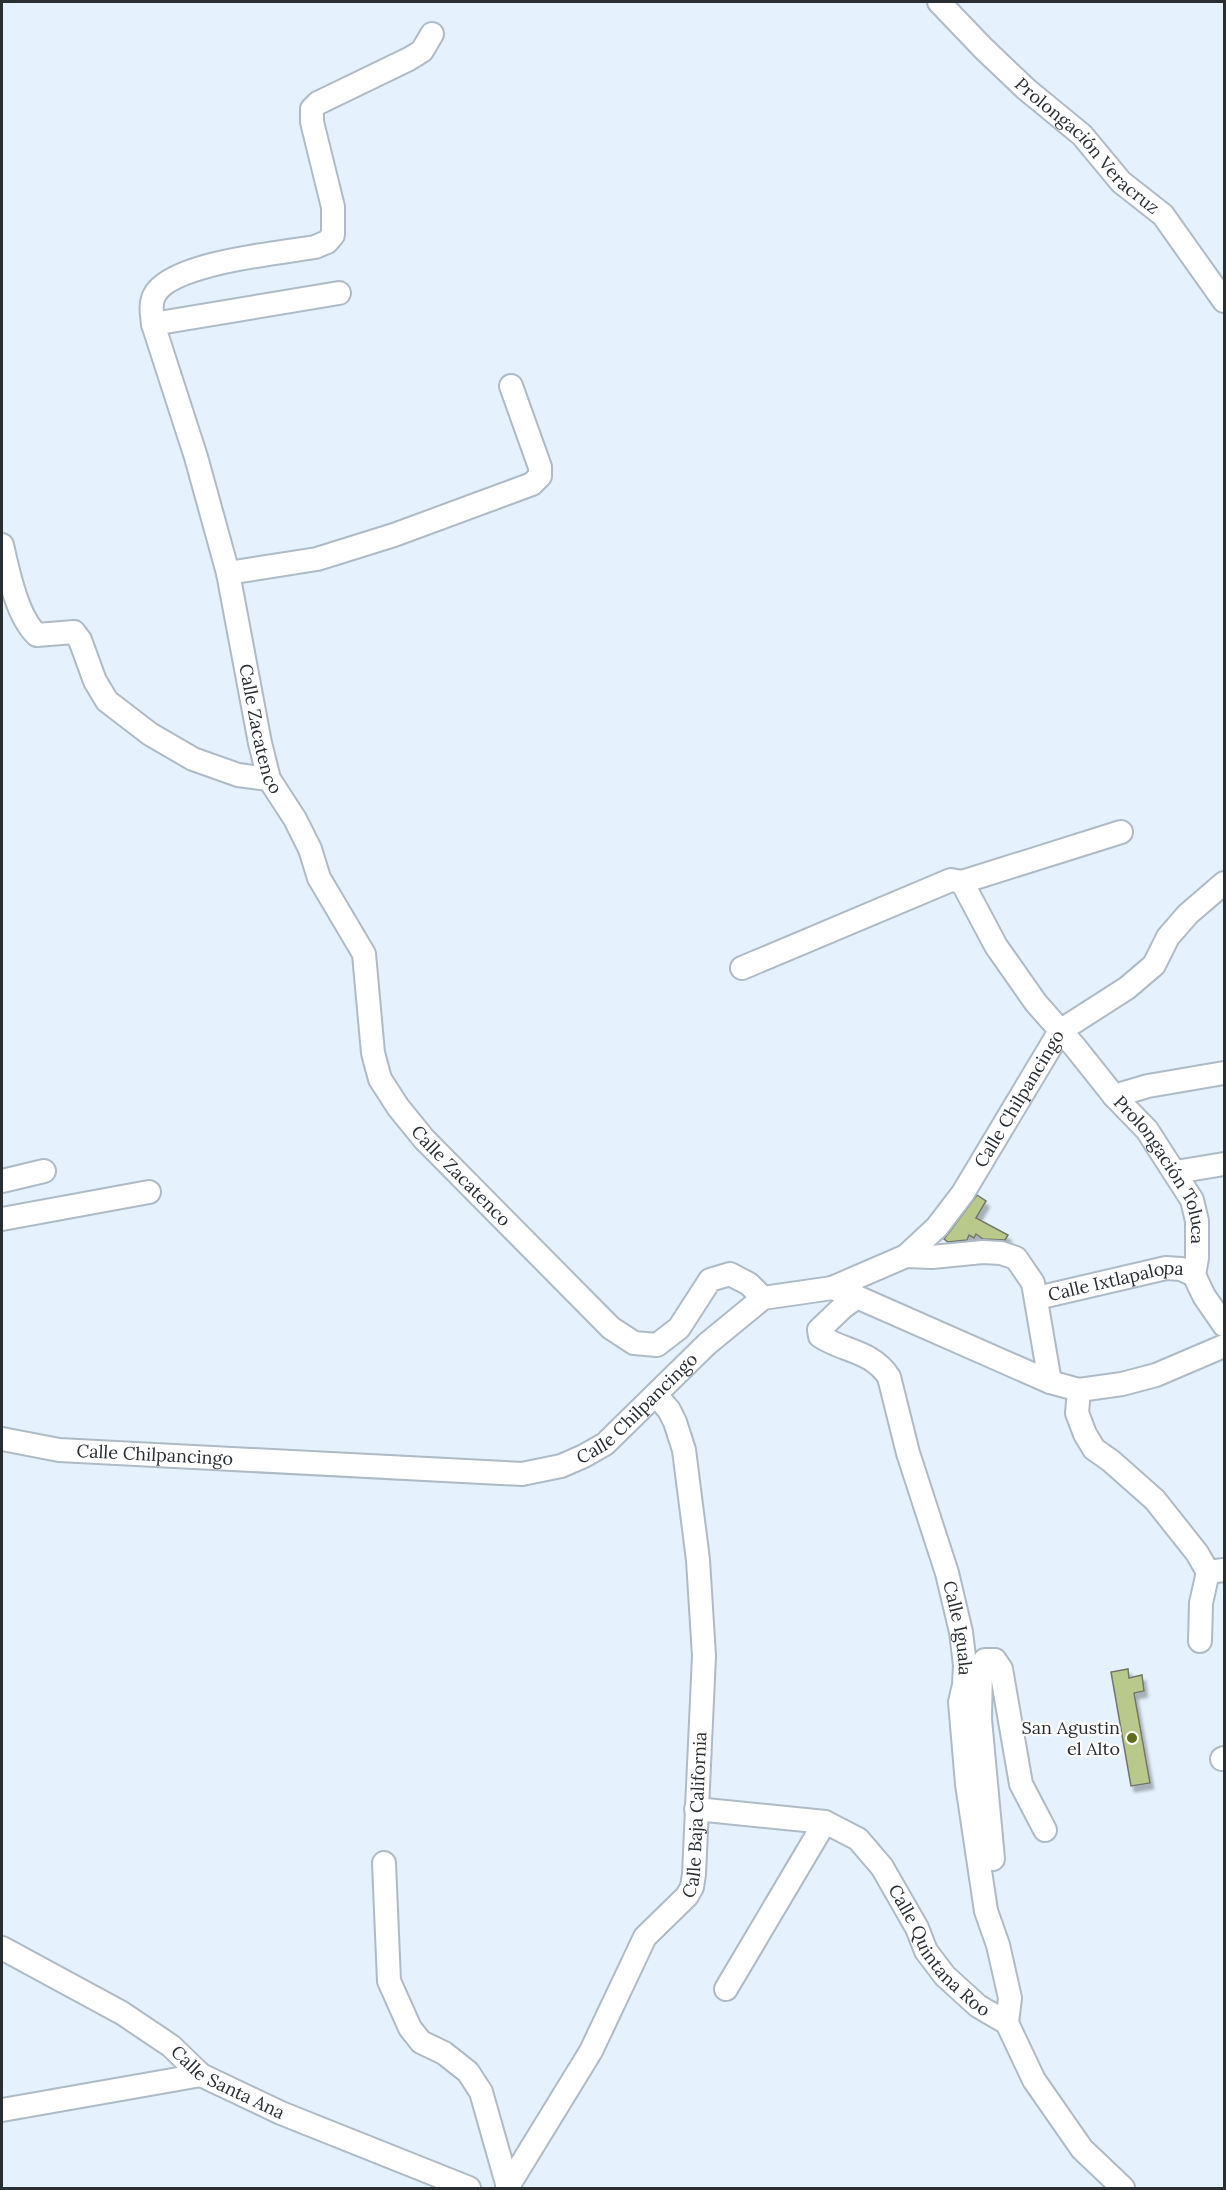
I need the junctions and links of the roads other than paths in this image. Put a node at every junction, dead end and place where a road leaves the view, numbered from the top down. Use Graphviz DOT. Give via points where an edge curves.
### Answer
graph roads {
  1 [pos="939,2"];
  2 [pos="432,34"];
  3 [pos="339,293"];
  4 [pos="1224,300"];
  5 [pos="153,324"];
  6 [pos="511,386"];
  7 [pos="2,547"];
  8 [pos="228,573"];
  9 [pos="269,779"];
  10 [pos="1121,832"];
  11 [pos="962,882"];
  12 [pos="1224,883"];
  13 [pos="742,968"];
  14 [pos="1060,1031"];
  15 [pos="1224,1073"];
  16 [pos="1114,1096"];
  17 [pos="1224,1164"];
  18 [pos="44,1171"];
  19 [pos="1176,1172"];
  20 [pos="2,1181"];
  21 [pos="149,1192"];
  22 [pos="2,1219"];
  23 [pos="906,1256"];
  24 [pos="1194,1275"];
  25 [pos="832,1288"];
  26 [pos="857,1297"];
  27 [pos="762,1298"];
  28 [pos="1037,1298"];
  29 [pos="1224,1325"];
  30 [pos="1224,1346"];
  31 [pos="1050,1382"];
  32 [pos="1079,1390"];
  33 [pos="656,1395"];
  34 [pos="2,1439"];
  35 [pos="1216,1571"];
  36 [pos="1200,1641"];
  37 [pos="696,1809"];
  38 [pos="825,1822"];
  39 [pos="1045,1830"];
  40 [pos="384,1863"];
  41 [pos="998,1945"];
  42 [pos="2,1948"];
  43 [pos="726,1989"];
  44 [pos="1007,2023"];
  45 [pos="201,2075"];
  46 [pos="2,2110"];
  47 [pos="469,2188"];
  48 [pos="507,2188"];
  49 [pos="1123,2188"];
  1 -- 4 [label="street, Prolongación Veracruz" via="1026,89 1082,135 1121,182 1163,215"];
  2 -- 5 [label="street, Calle Zacatenco" via="422,51 312,109 333,207 333,235 327,242 180,274 154,296"];
  3 -- 5 [label="street"];
  5 -- 8 [label="street, Calle Zacatenco"];
  6 -- 8 [label="street" via="540,467 540,476 532,484 317,559"];
  7 -- 9 [label="street" via="28,627 37,635 74,632 107,701 150,734 193,759 238,775"];
  8 -- 9 [label="street, Calle Zacatenco"];
  9 -- 27 [label="street, Calle Zacatenco" via="295,819 319,878 364,954 373,1053 380,1079 424,1139 611,1328 634,1343 657,1345 679,1328 710,1280 730,1274"];
  10 -- 11 [label="street"];
  11 -- 13 [label="street" via="951,880"];
  11 -- 14 [label="street, Prolongación Toluca" via="996,946"];
  12 -- 14 [label="street, Calle Chilpancingo" via="1188,914 1168,938 1154,965 1127,988"];
  14 -- 16 [label="street, Prolongación Toluca"];
  14 -- 23 [label="street, Calle Chilpancingo" via="963,1193 937,1227"];
  15 -- 16 [label="street"];
  16 -- 19 [label="street, Prolongación Toluca" via="1147,1130"];
  17 -- 19 [label="street"];
  18 -- 20 [label="street"];
  19 -- 24 [label="street, Prolongación Toluca" via="1192,1200 1197,1221"];
  21 -- 22 [label="street"];
  23 -- 25 [label="street"];
  23 -- 28 [label="street" via="1001,1252 1016,1258 1027,1271"];
  24 -- 28 [label="street, Calle Ixtlapalopa" via="1166,1268"];
  24 -- 29 [label="street, Prolongación Toluca"];
  25 -- 26 [label="street"];
  25 -- 27 [label="street"];
  26 -- 31 [label="street"];
  26 -- 41 [label="street, Calle Iguala" via="819,1330 820,1336 868,1356 889,1377 908,1453 947,1573 962,1632 965,1665 960,1702 967,1784 986,1911"];
  27 -- 33 [label="street, Calle Chilpancingo" via="707,1344"];
  28 -- 31 [label="street"];
  30 -- 32 [label="street" via="1156,1375"];
  31 -- 32 [label="street"];
  32 -- 35 [label="street" via="1077,1413 1094,1449 1155,1500"];
  33 -- 34 [label="street, Calle Chilpancingo" via="591,1452 561,1466 522,1474 59,1450"];
  33 -- 37 [label="street, Calle Baja California" via="669,1410 684,1450 698,1560 704,1656"];
  35 -- 36 [label="street" via="1201,1603"];
  37 -- 38 [label="street, Calle Quintana Roo"];
  37 -- 48 [label="street, Calle Baja California" via="692,1887 645,1937 591,2051"];
  38 -- 43 [label="street"];
  38 -- 44 [label="street, Calle Quintana Roo" via="858,1839 882,1867 926,1951 945,1976 978,2006"];
  39 -- 41 [label="street" via="1021,1784 1001,1669 995,1660 985,1660 981,1669 980,1719"];
  40 -- 48 [label="street" via="389,1981 395,1998 421,2042 444,2053 468,2072 481,2092"];
  41 -- 44 [label="street, Calle Iguala" via="1010,1998"];
  42 -- 45 [label="street, Calle Santa Ana" via="122,2013 171,2046"];
  44 -- 49 [label="street, Calle Quintana Roo" via="1034,2080 1082,2149"];
  45 -- 46 [label="street"];
  45 -- 47 [label="street, Calle Santa Ana" via="281,2114"];
}
